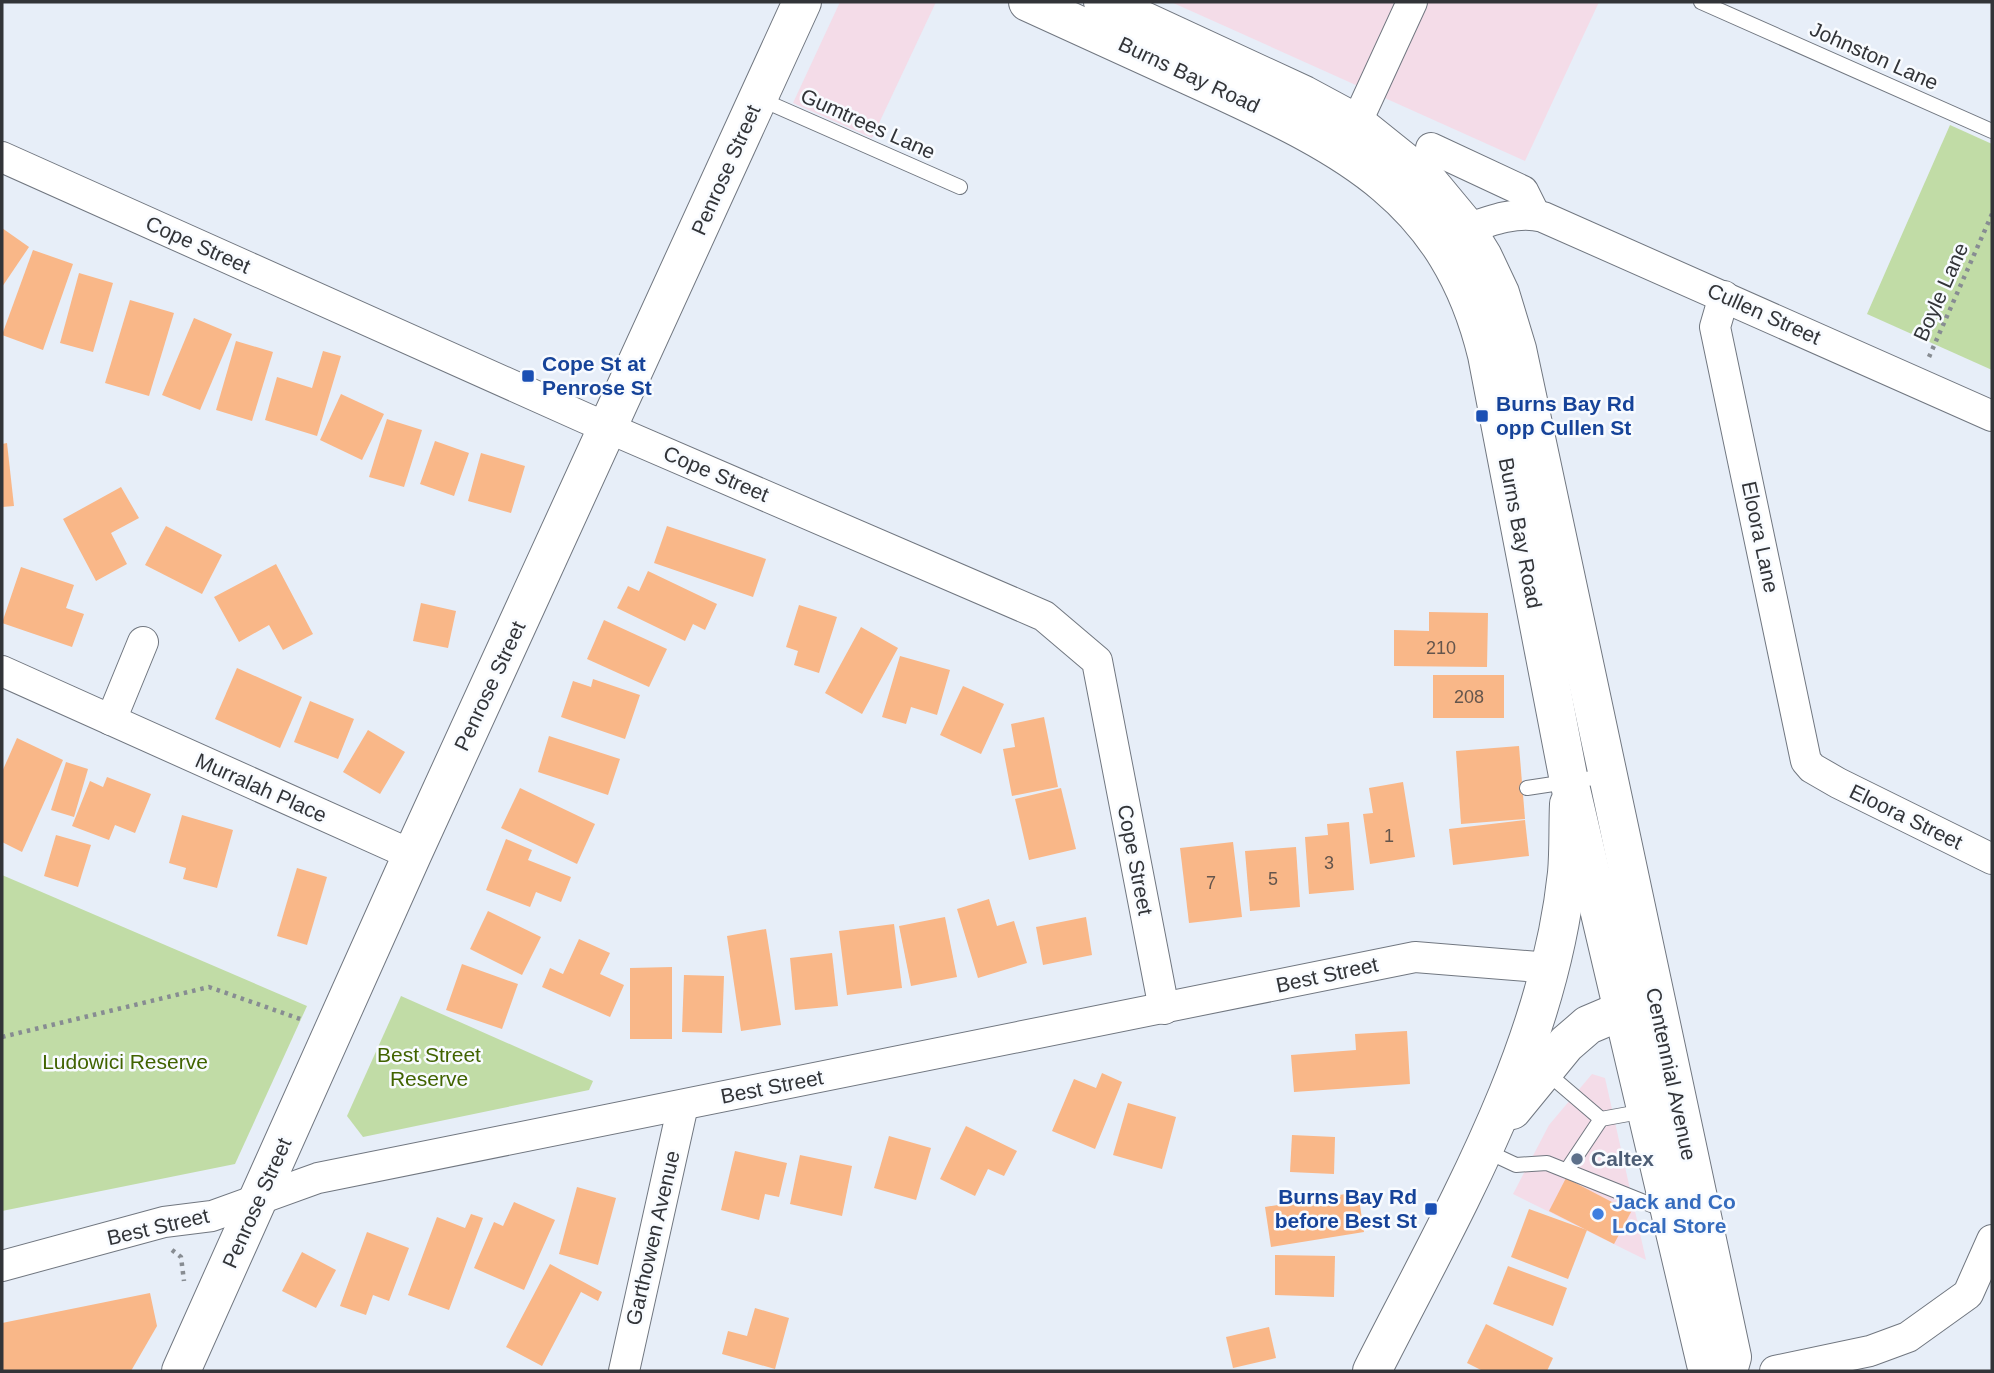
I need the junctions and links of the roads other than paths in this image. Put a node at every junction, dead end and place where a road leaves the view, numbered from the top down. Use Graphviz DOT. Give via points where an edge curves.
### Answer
graph roads {
  1 [pos="802,2"];
  2 [pos="1028,2"];
  3 [pos="1103,2"];
  4 [pos="1412,2"];
  5 [pos="1701,2"];
  6 [pos="758,99"];
  7 [pos="1992,131"];
  8 [pos="1350,137"];
  9 [pos="1431,148"];
  10 [pos="2,157"];
  11 [pos="960,187"];
  12 [pos="1535,215"];
  13 [pos="1451,234"];
  14 [pos="1724,296"];
  15 [pos="1992,416"];
  16 [pos="608,428"];
  17 [pos="143,642"];
  18 [pos="2,671"];
  19 [pos="111,720"];
  20 [pos="1820,773"];
  21 [pos="1588,779"];
  22 [pos="1527,788"];
  23 [pos="412,855"];
  24 [pos="1992,859"];
  25 [pos="1647,960"];
  26 [pos="1550,968"];
  27 [pos="1164,1009"];
  28 [pos="1621,1011"];
  29 [pos="1545,1071"];
  30 [pos="683,1105"];
  31 [pos="1645,1111"];
  32 [pos="1601,1119"];
  33 [pos="1488,1142"];
  34 [pos="1567,1170"];
  35 [pos="260,1196"];
  36 [pos="1668,1212"];
  37 [pos="1992,1240"];
  38 [pos="2,1266"];
  39 [pos="181,1371"];
  40 [pos="624,1371"];
  41 [pos="1371,1371"];
  42 [pos="1713,1371"];
  43 [pos="1728,1371"];
  44 [pos="1775,1371"];
  1 -- 6 [label="main road, Penrose Street"];
  2 -- 8 [label="main road, Burns Bay Road" via="1290,122"];
  3 -- 8 [label="main road, Burns Bay Road" via="1304,94"];
  4 -- 8 [label="street"];
  5 -- 7 [label="lane, Johnston Lane"];
  6 -- 11 [label="lane, Gumtrees Lane"];
  6 -- 16 [label="main road, Penrose Street"];
  8 -- 13 [label="main road, Burns Bay Road" via="1405,202"];
  9 -- 12 [label="street" via="1523,191"];
  10 -- 16 [label="street, Cope Street"];
  12 -- 13 [label="street"];
  12 -- 14 [label="street, Cullen Street"];
  13 -- 21 [label="main road, Burns Bay Road" via="1487,355"];
  14 -- 15 [label="street, Cullen Street"];
  14 -- 20 [label="street, Eloora Lane" via="1715,327 1806,761"];
  16 -- 23 [label="main road, Penrose Street"];
  16 -- 27 [label="street, Cope Street" via="1044,616 1097,661"];
  17 -- 19 [label="street"];
  18 -- 19 [label="street, Murralah Place"];
  19 -- 23 [label="street, Murralah Place"];
  20 -- 24 [label="street, Eloora Street"];
  21 -- 22 [label="lane"];
  21 -- 25 [label="main road, Centennial Avenue"];
  21 -- 26 [label="main road, Burns Bay Road"];
  21 -- 28 [label="main road, Centennial Avenue"];
  23 -- 35 [label="main road, Penrose Street"];
  25 -- 28 [label="main road"];
  25 -- 43 [label="main road, Centennial Avenue" via="1732,1357"];
  26 -- 27 [label="street, Best Street" via="1415,957"];
  26 -- 33 [label="main road, Burns Bay Road"];
  27 -- 30 [label="street, Best Street"];
  28 -- 29 [label="main road, Burns Bay Road" via="1588,1025"];
  28 -- 31 [label="main road, Centennial Avenue"];
  29 -- 32 [label="lane"];
  29 -- 33 [label="main road, Burns Bay Road"];
  30 -- 35 [label="street, Best Street" via="318,1178"];
  30 -- 40 [label="street, Garthowen Avenue"];
  31 -- 32 [label="lane"];
  31 -- 36 [label="main road, Centennial Avenue"];
  32 -- 34 [label="lane"];
  33 -- 34 [label="lane" via="1516,1164 1547,1163"];
  33 -- 41 [label="main road, Burns Bay Road"];
  34 -- 36 [label="lane"];
  35 -- 38 [label="street, Best Street" via="212,1216 164,1222"];
  35 -- 39 [label="main road, Penrose Street"];
  36 -- 42 [label="main road, Centennial Avenue" via="1706,1364"];
  37 -- 44 [label="street" via="1968,1294 1908,1337 1870,1351"];
}
